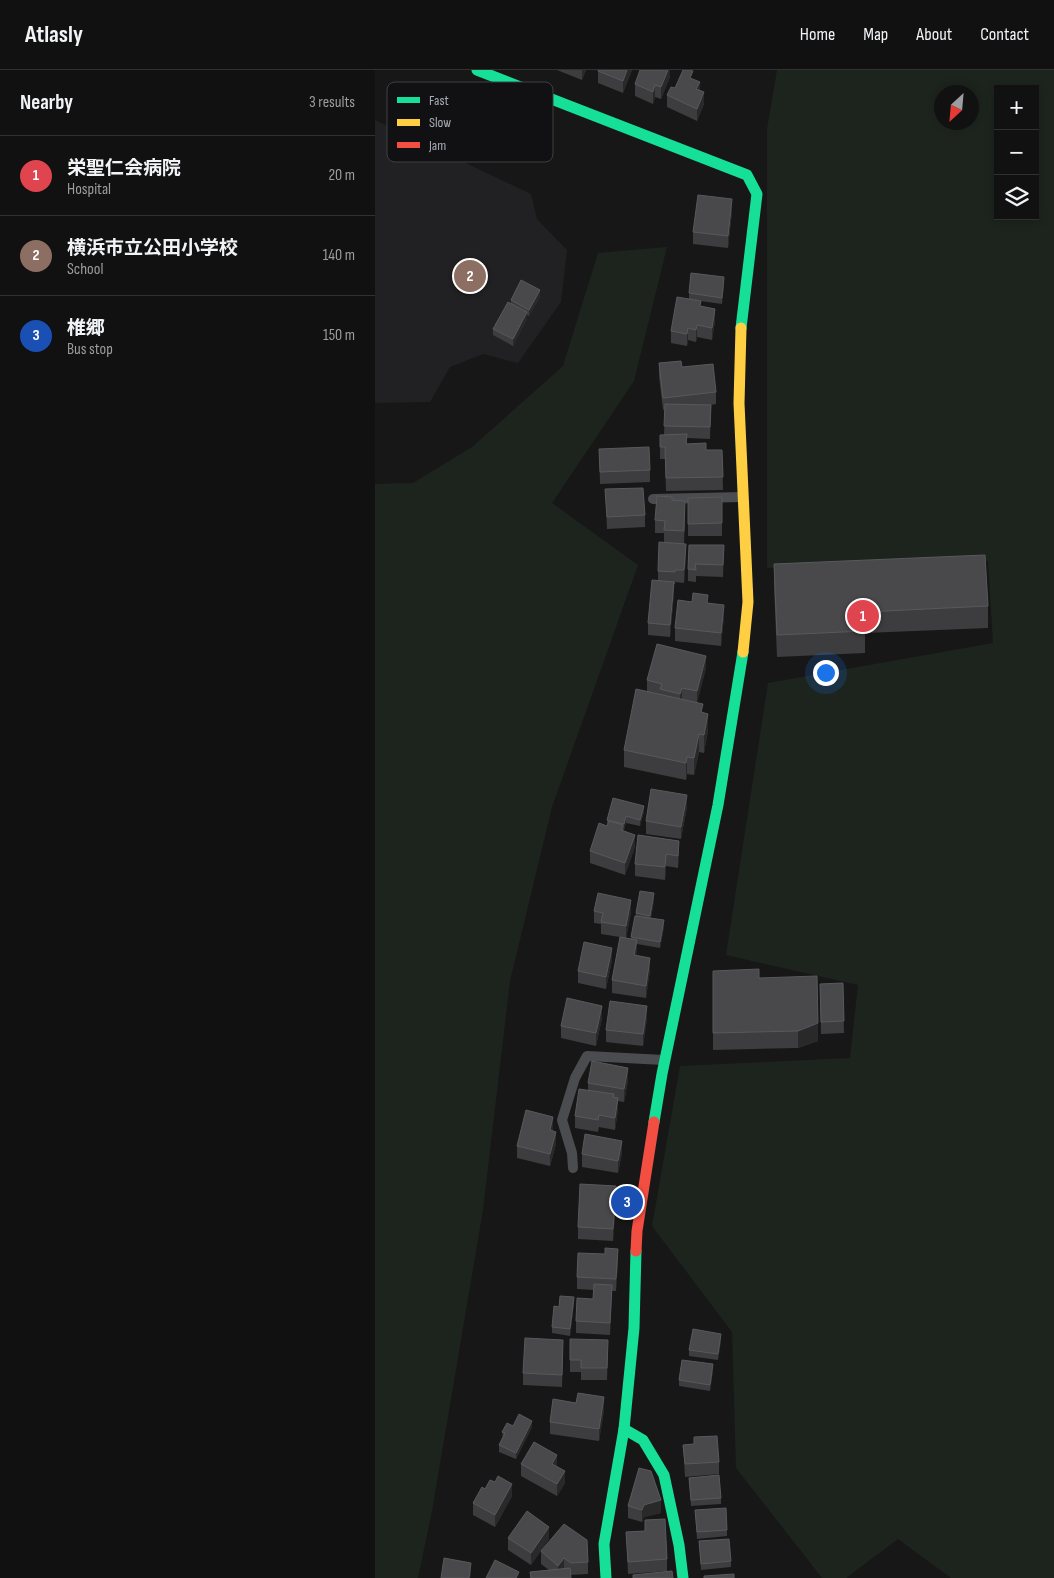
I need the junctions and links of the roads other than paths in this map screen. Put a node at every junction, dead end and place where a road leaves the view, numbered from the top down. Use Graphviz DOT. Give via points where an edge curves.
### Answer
graph roads {
  1 [pos="477,70"];
  2 [pos="508,82"];
  3 [pos="553,100"];
  4 [pos="743,497"];
  5 [pos="653,500"];
  6 [pos="665,1060"];
  7 [pos="573,1168"];
  8 [pos="623,1429"];
  9 [pos="606,1578"];
  10 [pos="683,1578"];
  1 -- 2 [label="street"];
  3 -- 4 [label="street" via="747,176 757,194 740,337"];
  4 -- 5 [label="lane"];
  4 -- 6 [label="street" via="748,602 741,668 718,806"];
  6 -- 7 [label="lane" via="587,1056 575,1078 562,1120"];
  6 -- 8 [label="street" via="637,1231 634,1328"];
  8 -- 9 [label="street" via="604,1544"];
  8 -- 10 [label="street" via="643,1440 664,1475"];
}
